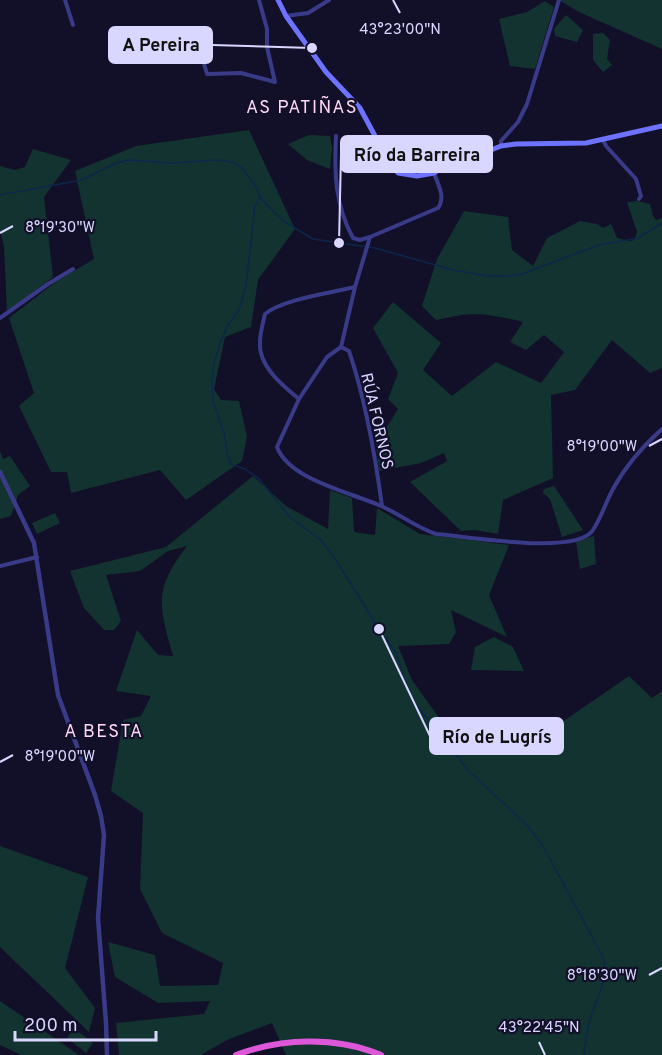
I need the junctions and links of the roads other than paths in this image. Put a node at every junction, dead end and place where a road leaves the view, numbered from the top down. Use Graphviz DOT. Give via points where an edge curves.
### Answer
graph roads {
  1 [pos="65,0"];
  2 [pos="259,0"];
  3 [pos="278,0"];
  4 [pos="329,0"];
  5 [pos="560,0"];
  6 [pos="286,16"];
  7 [pos="74,25"];
  8 [pos="180,37"];
  9 [pos="662,126"];
  10 [pos="336,136"];
  11 [pos="603,140"];
  12 [pos="501,146"];
  13 [pos="434,173"];
  14 [pos="639,199"];
  15 [pos="370,237"];
  16 [pos="73,269"];
  17 [pos="355,287"];
  18 [pos="0,318"];
  19 [pos="341,346"];
  20 [pos="299,399"];
  21 [pos="662,429"];
  22 [pos="0,472"];
  23 [pos="382,506"];
  24 [pos="37,557"];
  25 [pos="0,566"];
  26 [pos="107,1055"];
  27 [pos="236,1055"];
  28 [pos="381,1055"];
  1 -- 7 [label="street"];
  2 -- 8 [label="street" via="275,82 242,73 207,74 198,43"];
  3 -- 6 [label="main road"];
  4 -- 6 [label="street" via="308,13"];
  5 -- 12 [label="street" via="527,104"];
  6 -- 13 [label="main road" via="326,72 360,108 393,168 407,176"];
  9 -- 11 [label="main road"];
  10 -- 15 [label="street" via="334,172 348,230 353,238"];
  11 -- 12 [label="main road"];
  11 -- 14 [label="street" via="636,179"];
  12 -- 13 [label="main road" via="453,160"];
  13 -- 15 [label="street" via="442,194 438,208"];
  15 -- 17 [label="street"];
  16 -- 18 [label="street"];
  17 -- 19 [label="street"];
  17 -- 20 [label="street" via="289,303 265,314 261,354 282,385"];
  19 -- 20 [label="street" via="327,357"];
  19 -- 23 [label="street, RÚA FORNOS" via="349,351 359,386"];
  20 -- 23 [label="street" via="277,447 279,453 293,467 325,486"];
  21 -- 23 [label="street" via="644,444 622,474 592,532 579,539 534,544 436,534"];
  22 -- 24 [label="street"];
  24 -- 25 [label="street"];
  24 -- 26 [label="street" via="58,695 103,825 98,918"];
  27 -- 28 [label="highway" via="272,1045 309,1041"];
}
